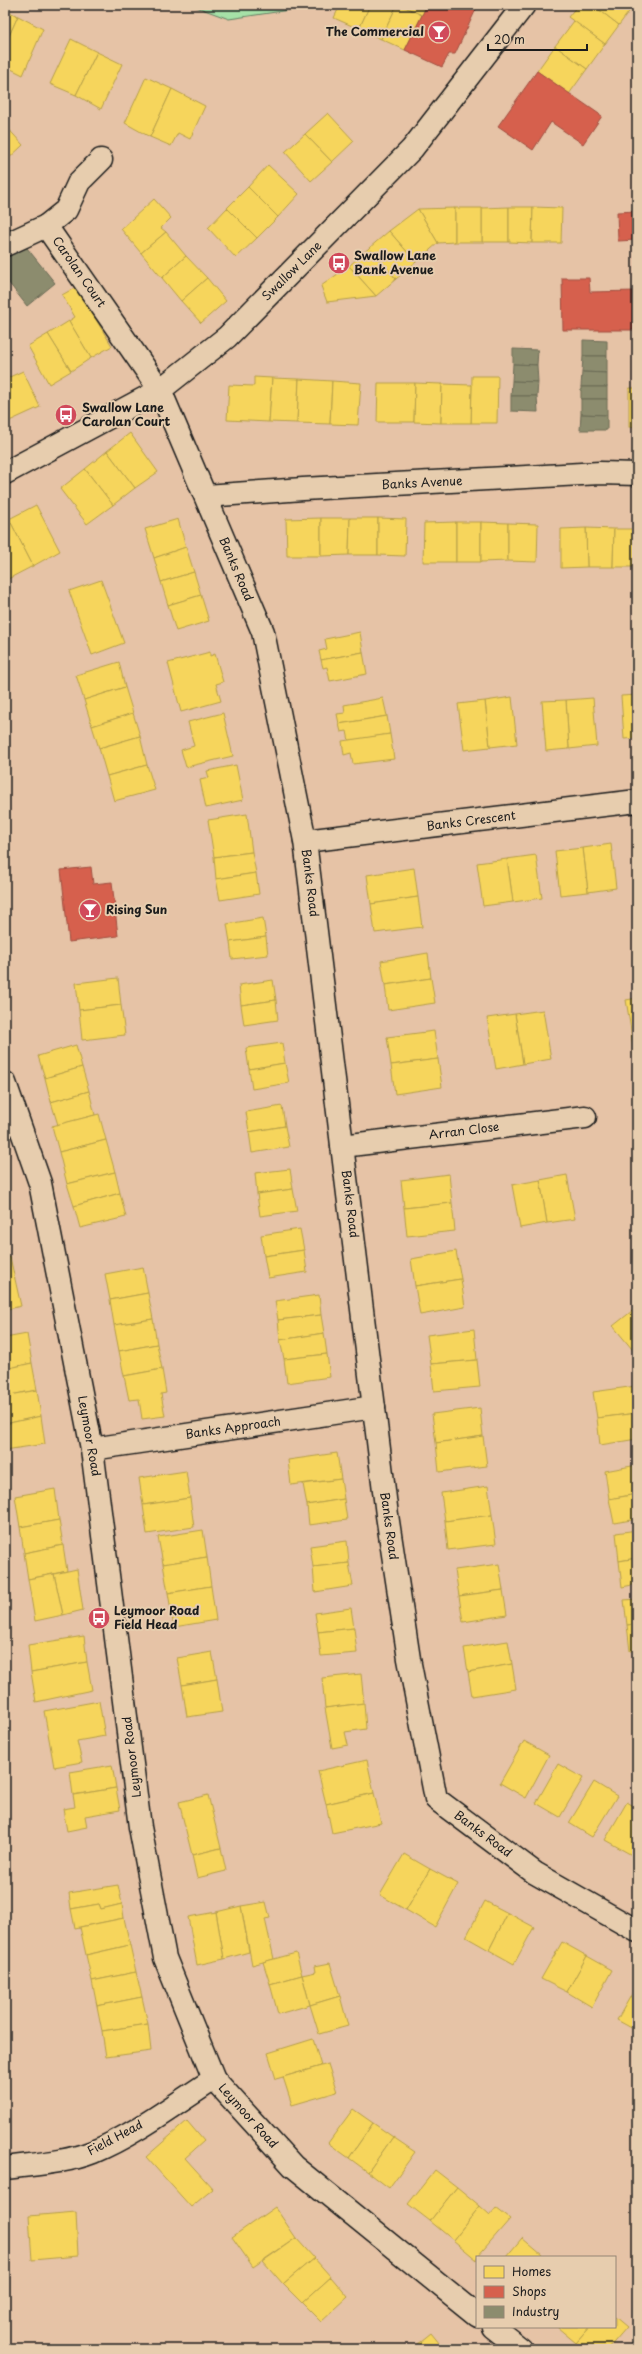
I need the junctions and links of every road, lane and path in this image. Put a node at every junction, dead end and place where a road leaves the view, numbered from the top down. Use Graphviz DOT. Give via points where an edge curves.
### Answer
graph roads {
  1 [pos="524,5"];
  2 [pos="101,160"];
  3 [pos="46,226"];
  4 [pos="5,245"];
  5 [pos="160,390"];
  6 [pos="5,473"];
  7 [pos="637,474"];
  8 [pos="206,496"];
  9 [pos="637,801"];
  10 [pos="305,840"];
  11 [pos="5,1083"];
  12 [pos="585,1117"];
  13 [pos="342,1146"];
  14 [pos="374,1407"];
  15 [pos="92,1449"];
  16 [pos="637,1931"];
  17 [pos="214,2079"];
  18 [pos="5,2168"];
  19 [pos="476,2314"];
  20 [pos="494,2328"];
  21 [pos="521,2349"];
  1 -- 5 [label="street, Swallow Lane" via="412,149 227,337"];
  2 -- 3 [label="street, Carolan Court" via="79,182 66,210"];
  3 -- 4 [label="street"];
  3 -- 5 [label="street, Carolan Court"];
  5 -- 6 [label="street, Swallow Lane"];
  5 -- 8 [label="street, Banks Road"];
  7 -- 8 [label="street, Banks Avenue" via="600,473"];
  8 -- 10 [label="street, Banks Road" via="262,632"];
  9 -- 10 [label="street, Banks Crescent"];
  10 -- 13 [label="street, Banks Road"];
  11 -- 15 [label="street, Leymoor Road" via="40,1183"];
  12 -- 13 [label="street, Arran Close"];
  13 -- 14 [label="street, Banks Road"];
  14 -- 15 [label="street, Banks Approach"];
  14 -- 16 [label="street, Banks Road" via="408,1659 436,1799 535,1873"];
  15 -- 17 [label="street, Leymoor Road" via="140,1827 164,1950"];
  17 -- 18 [label="street, Field Head" via="93,2152 64,2160"];
  17 -- 19 [label="street, Leymoor Road" via="293,2166"];
  20 -- 21 [label="street"];
}
